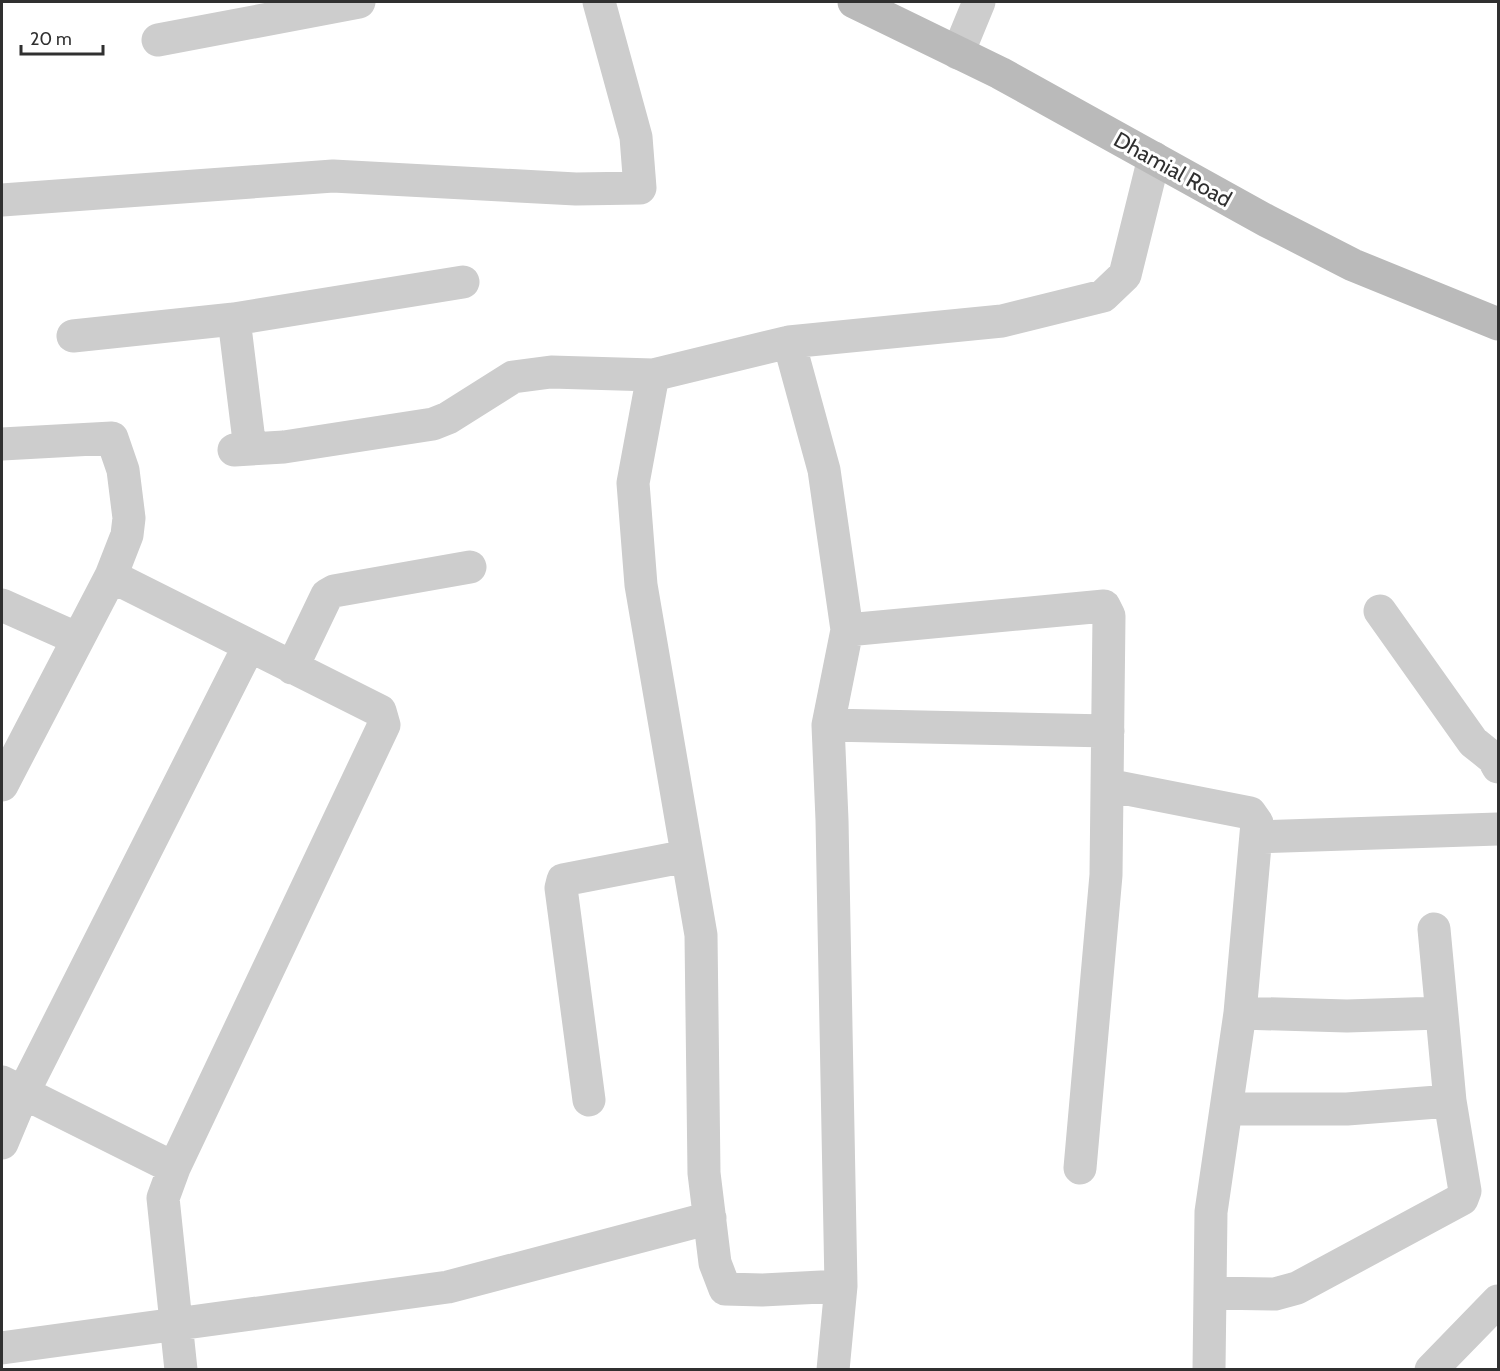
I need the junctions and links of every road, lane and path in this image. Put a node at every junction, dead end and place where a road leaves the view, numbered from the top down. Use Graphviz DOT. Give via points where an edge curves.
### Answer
graph roads {
  1 [pos="359,2"];
  2 [pos="599,2"];
  3 [pos="854,2"];
  4 [pos="979,2"];
  5 [pos="158,40"];
  6 [pos="958,53"];
  7 [pos="1154,158"];
  8 [pos="2,200"];
  9 [pos="463,282"];
  10 [pos="234,319"];
  11 [pos="1498,324"];
  12 [pos="73,336"];
  13 [pos="789,342"];
  14 [pos="653,375"];
  15 [pos="2,444"];
  16 [pos="470,567"];
  17 [pos="111,576"];
  18 [pos="2,605"];
  19 [pos="1380,611"];
  20 [pos="847,630"];
  21 [pos="78,639"];
  22 [pos="249,645"];
  23 [pos="292,668"];
  24 [pos="828,725"];
  25 [pos="1108,731"];
  26 [pos="1498,767"];
  27 [pos="1107,784"];
  28 [pos="2,785"];
  29 [pos="1498,829"];
  30 [pos="1256,837"];
  31 [pos="687,856"];
  32 [pos="1434,929"];
  33 [pos="1240,1013"];
  34 [pos="1440,1013"];
  35 [pos="12,1088"];
  36 [pos="589,1100"];
  37 [pos="1450,1101"];
  38 [pos="1226,1109"];
  39 [pos="2,1143"];
  40 [pos="174,1168"];
  41 [pos="1080,1168"];
  42 [pos="710,1218"];
  43 [pos="841,1286"];
  44 [pos="1210,1293"];
  45 [pos="1498,1301"];
  46 [pos="176,1325"];
  47 [pos="2,1348"];
  48 [pos="181,1370"];
  49 [pos="833,1370"];
  50 [pos="1209,1370"];
  51 [pos="1431,1370"];
  1 -- 5 [label="street"];
  2 -- 8 [label="street" via="636,137 640,188 576,189 333,176"];
  3 -- 6 [label="main road, Dhamial Road"];
  4 -- 6 [label="street"];
  6 -- 7 [label="main road, Dhamial Road"];
  7 -- 11 [label="main road, Dhamial Road" via="1353,265"];
  7 -- 13 [label="street" via="1125,275 1103,296 1002,321"];
  9 -- 10 [label="street"];
  10 -- 12 [label="street"];
  10 -- 14 [label="street" via="242,449 284,447 433,424 513,377 551,372"];
  13 -- 14 [label="street"];
  13 -- 20 [label="street" via="824,470"];
  14 -- 31 [label="street" via="633,483 641,585"];
  15 -- 17 [label="street" via="112,438 123,470 129,518 127,535"];
  16 -- 23 [label="street" via="334,591 327,596"];
  17 -- 21 [label="street"];
  17 -- 22 [label="street"];
  18 -- 21 [label="street"];
  19 -- 26 [label="street" via="1473,742"];
  20 -- 24 [label="street"];
  20 -- 25 [label="street" via="1104,606 1109,616"];
  21 -- 28 [label="street"];
  22 -- 23 [label="street"];
  22 -- 35 [label="street"];
  23 -- 40 [label="street" via="380,711 384,725"];
  24 -- 25 [label="street"];
  24 -- 43 [label="street"];
  25 -- 27 [label="street"];
  27 -- 30 [label="street" via="1250,813 1257,823"];
  27 -- 41 [label="street" via="1106,875"];
  29 -- 30 [label="street"];
  30 -- 33 [label="street"];
  31 -- 36 [label="street" via="563,880"];
  31 -- 42 [label="street" via="701,935 704,1173"];
  32 -- 34 [label="street"];
  33 -- 34 [label="street"];
  33 -- 38 [label="street"];
  34 -- 37 [label="street"];
  35 -- 39 [label="street"];
  35 -- 40 [label="street"];
  37 -- 38 [label="street" via="1347,1109"];
  37 -- 44 [label="street" via="1465,1191 1462,1199 1297,1288 1275,1294"];
  38 -- 44 [label="street" via="1211,1212"];
  40 -- 46 [label="street" via="163,1198"];
  42 -- 43 [label="street" via="715,1263 725,1288"];
  42 -- 46 [label="street" via="448,1287"];
  43 -- 49 [label="street"];
  44 -- 50 [label="street"];
  45 -- 51 [label="street"];
  46 -- 47 [label="street"];
  46 -- 48 [label="street"];
}
